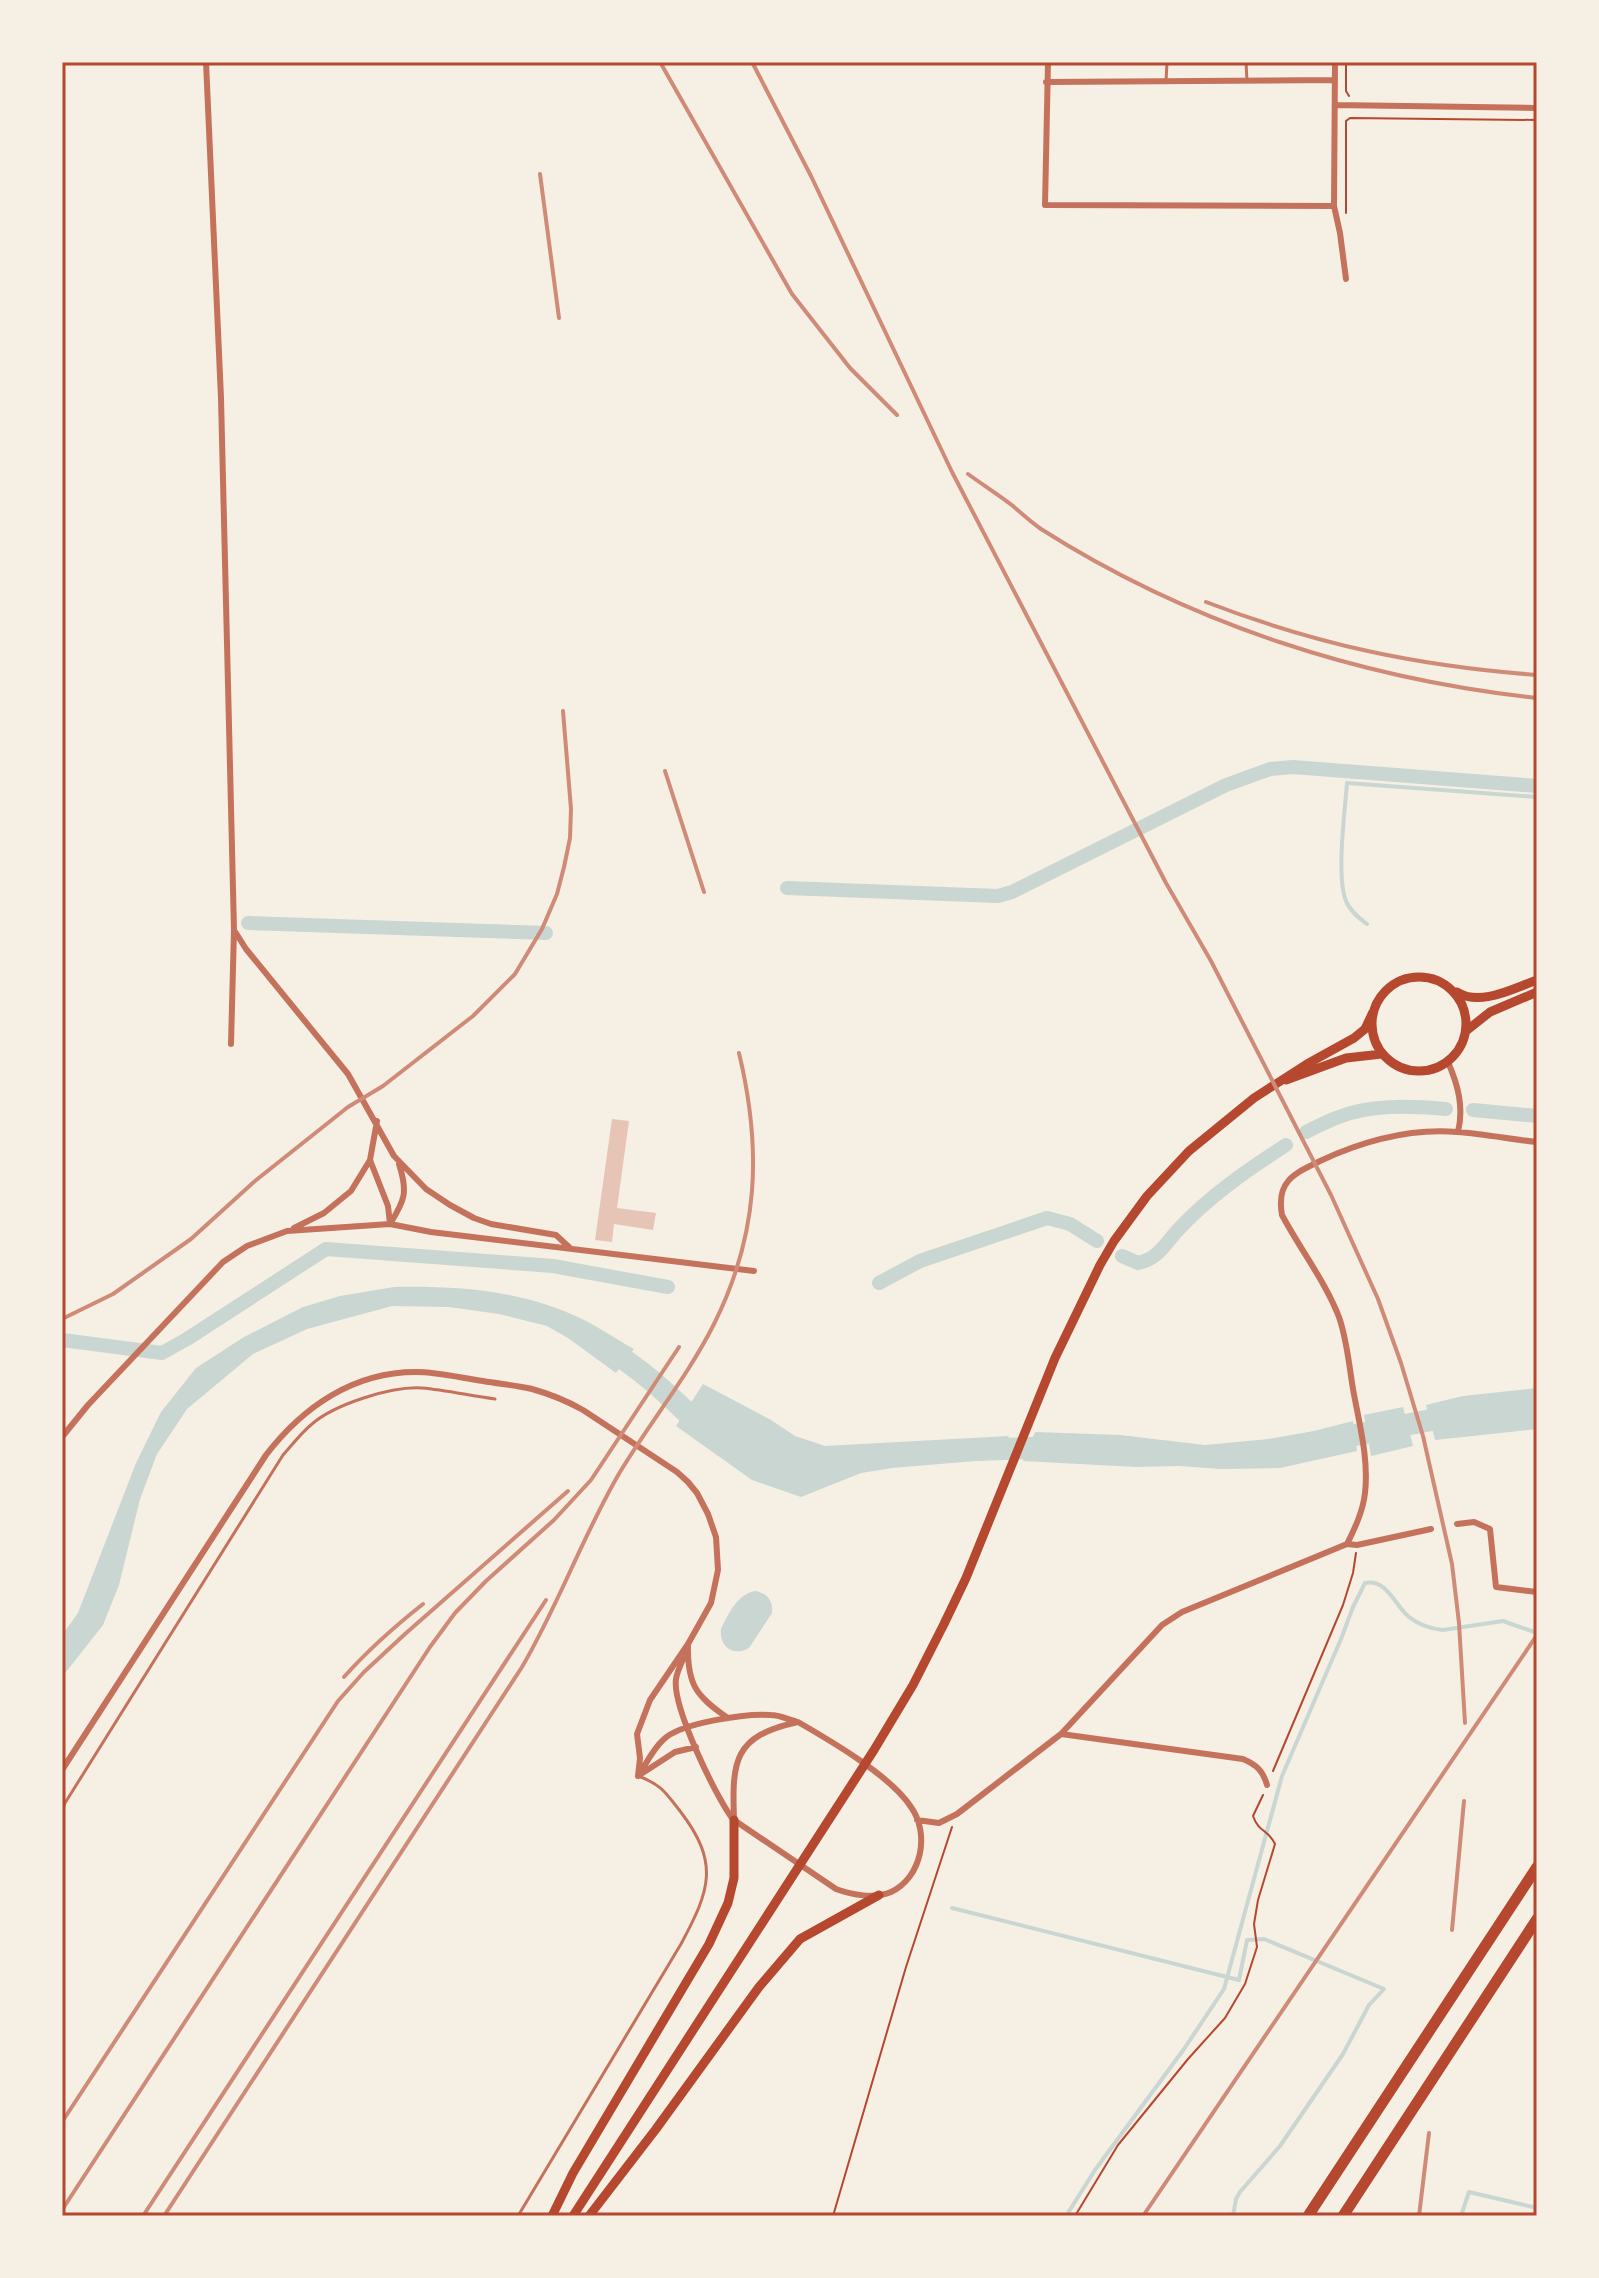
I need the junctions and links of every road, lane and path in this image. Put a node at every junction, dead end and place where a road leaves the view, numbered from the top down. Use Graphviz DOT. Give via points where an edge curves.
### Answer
graph roads {
  1 [pos="206,62"];
  2 [pos="1048,62"];
  3 [pos="1167,62"];
  4 [pos="1246,62"];
  5 [pos="1335,62"];
  6 [pos="1346,62"];
  7 [pos="1335,80"];
  8 [pos="1247,81"];
  9 [pos="1046,82"];
  10 [pos="1166,82"];
  11 [pos="1349,96"];
  12 [pos="1335,105"];
  13 [pos="1537,108"];
  14 [pos="1537,120"];
  15 [pos="1334,206"];
  16 [pos="1346,216"];
  17 [pos="1346,279"];
  18 [pos="234,930"];
  19 [pos="1537,980"];
  20 [pos="1450,988"];
  21 [pos="1537,992"];
  22 [pos="1373,1012"];
  23 [pos="1466,1031"];
  24 [pos="231,1044"];
  25 [pos="1382,1054"];
  26 [pos="1448,1062"];
  27 [pos="1282,1081"];
  28 [pos="377,1121"];
  29 [pos="1458,1132"];
  30 [pos="1537,1142"];
  31 [pos="370,1160"];
  32 [pos="399,1162"];
  33 [pos="390,1224"];
  34 [pos="287,1231"];
  35 [pos="569,1247"];
  36 [pos="754,1271"];
  37 [pos="495,1399"];
  38 [pos="62,1437"];
  39 [pos="1457,1524"];
  40 [pos="1431,1529"];
  41 [pos="1347,1544"];
  42 [pos="1357,1545"];
  43 [pos="1537,1592"];
  44 [pos="688,1644"];
  45 [pos="728,1718"];
  46 [pos="798,1722"];
  47 [pos="688,1727"];
  48 [pos="1061,1734"];
  49 [pos="696,1747"];
  50 [pos="62,1770"];
  51 [pos="638,1776"];
  52 [pos="1267,1785"];
  53 [pos="62,1812"];
  54 [pos="957,1814"];
  55 [pos="734,1820"];
  56 [pos="917,1820"];
  57 [pos="1537,1867"];
  58 [pos="879,1895"];
  59 [pos="1537,1919"];
  60 [pos="518,2216"];
  61 [pos="552,2216"];
  62 [pos="573,2216"];
  63 [pos="589,2216"];
  64 [pos="833,2216"];
  65 [pos="1075,2216"];
  66 [pos="1308,2216"];
  67 [pos="1343,2216"];
  1 -- 18 [label="street" via="221,398"];
  2 -- 9 [label="street"];
  3 -- 10 [label="lane"];
  4 -- 8 [label="lane"];
  5 -- 7 [label="street"];
  6 -- 11 [label="path"];
  7 -- 8 [label="street"];
  7 -- 12 [label="street"];
  8 -- 10 [label="street"];
  9 -- 10 [label="street"];
  9 -- 15 [label="street" via="1045,205"];
  12 -- 13 [label="street"];
  12 -- 15 [label="street"];
  14 -- 16 [label="path" via="1350,118"];
  15 -- 17 [label="street"];
  18 -- 24 [label="street"];
  18 -- 28 [label="street" via="348,1074"];
  19 -- 20 [label="main road" via="1477,998"];
  20 -- 22 [label="main road" via="1437,980 1405,979 1391,986"];
  20 -- 23 [label="main road" via="1466,1015"];
  21 -- 23 [label="main road" via="1490,1012"];
  22 -- 25 [label="main road" via="1375,1042"];
  22 -- 27 [label="main road" via="1354,1038"];
  23 -- 26 [label="main road"];
  25 -- 26 [label="main road" via="1393,1064 1421,1072"];
  25 -- 27 [label="main road" via="1346,1058"];
  26 -- 29 [label="street" via="1460,1098"];
  27 -- 62 [label="main road" via="1212,1131 1168,1172 1100,1265 1055,1358 966,1578 920,1672"];
  28 -- 31 [label="street"];
  28 -- 32 [label="street"];
  29 -- 30 [label="street"];
  29 -- 41 [label="street" via="1398,1134 1347,1148 1300,1170 1281,1192 1282,1215 1323,1283 1344,1334 1366,1469 1365,1497"];
  31 -- 33 [label="street"];
  31 -- 34 [label="street" via="351,1191 324,1213"];
  32 -- 33 [label="street" via="405,1192"];
  32 -- 35 [label="street" via="426,1189 474,1218 556,1235"];
  33 -- 34 [label="street"];
  33 -- 35 [label="street"];
  34 -- 38 [label="street" via="223,1262"];
  35 -- 36 [label="street"];
  37 -- 53 [label="lane" via="419,1388 396,1391 355,1402 313,1423 283,1455"];
  39 -- 43 [label="street" via="1474,1522 1490,1529 1496,1587"];
  40 -- 42 [label="street"];
  41 -- 42 [label="street"];
  41 -- 48 [label="street" via="1162,1625"];
  42 -- 52 [label="path" via="1343,1605"];
  44 -- 45 [label="street" via="691,1678 700,1696"];
  44 -- 47 [label="street" via="676,1680"];
  44 -- 50 [label="street" via="704,1618 718,1557 708,1514 688,1482 583,1410 530,1388 416,1372 378,1376 345,1387 285,1430"];
  44 -- 51 [label="street" via="650,1700 637,1734"];
  45 -- 46 [label="street" via="773,1715"];
  45 -- 47 [label="street"];
  46 -- 55 [label="street" via="774,1727 741,1754 734,1770"];
  46 -- 56 [label="street" via="895,1788"];
  47 -- 49 [label="street"];
  47 -- 51 [label="street" via="663,1739"];
  48 -- 52 [label="street" via="1243,1759 1264,1773"];
  48 -- 54 [label="street"];
  49 -- 51 [label="street" via="675,1752"];
  49 -- 55 [label="street"];
  51 -- 60 [label="lane" via="657,1783 696,1832 706,1871 703,1899"];
  52 -- 65 [label="path" via="1253,1816 1275,1844 1258,1900 1257,1943 1245,1984 1225,2018 1118,2145"];
  54 -- 56 [label="street" via="939,1823"];
  54 -- 64 [label="path"];
  55 -- 58 [label="street" via="836,1889"];
  55 -- 61 [label="main road" via="734,1878 728,1903"];
  56 -- 58 [label="street" via="922,1849 916,1867 891,1892"];
  57 -- 66 [label="highway"];
  58 -- 63 [label="main road" via="800,1939"];
  59 -- 67 [label="highway"];
}
